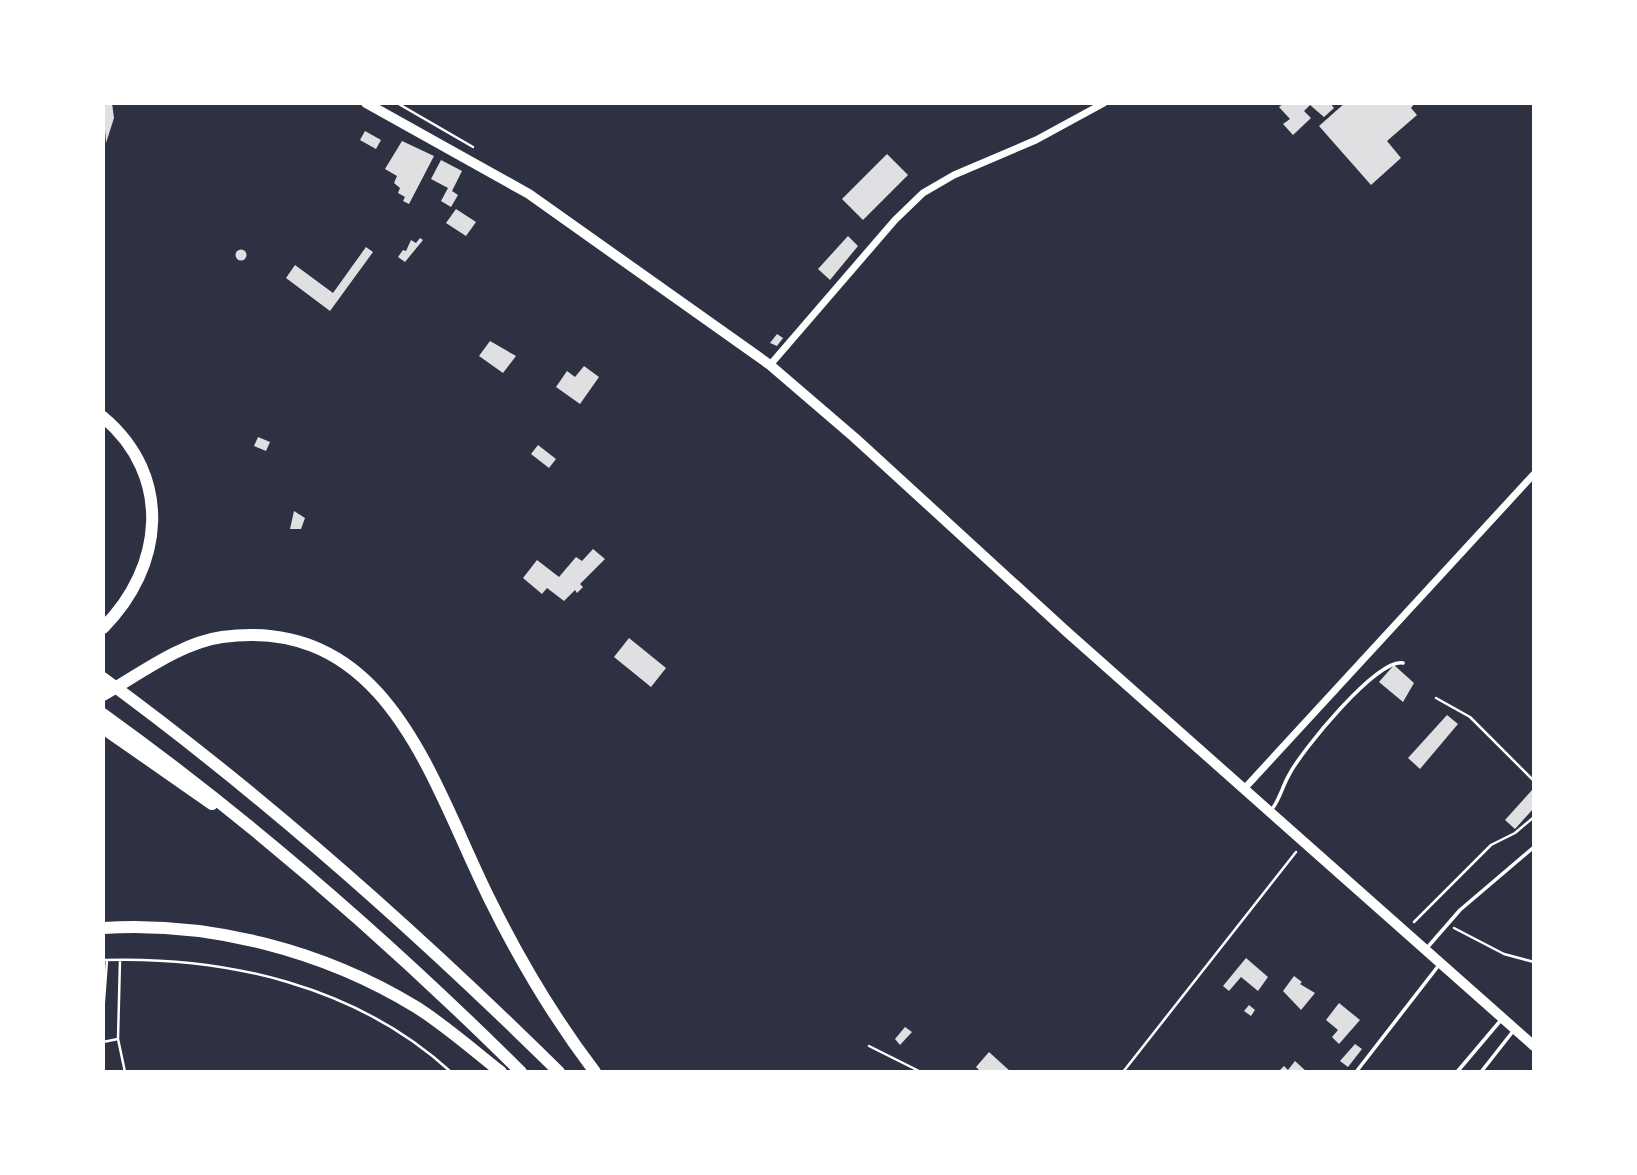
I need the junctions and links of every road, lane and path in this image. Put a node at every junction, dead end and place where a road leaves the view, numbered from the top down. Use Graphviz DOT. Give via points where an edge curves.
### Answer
graph roads {
  1 [pos="366,103"];
  2 [pos="1104,103"];
  3 [pos="770,365"];
  4 [pos="103,417"];
  5 [pos="1534,474"];
  6 [pos="103,628"];
  7 [pos="1403,663"];
  8 [pos="103,678"];
  9 [pos="103,695"];
  10 [pos="1436,698"];
  11 [pos="103,714"];
  12 [pos="103,728"];
  13 [pos="1534,781"];
  14 [pos="1244,789"];
  15 [pos="1270,812"];
  16 [pos="1534,817"];
  17 [pos="1303,842"];
  18 [pos="1534,847"];
  19 [pos="296,864"];
  20 [pos="1446,925"];
  21 [pos="103,928"];
  22 [pos="1404,932"];
  23 [pos="1425,950"];
  24 [pos="105,960"];
  25 [pos="120,960"];
  26 [pos="1534,962"];
  27 [pos="1440,963"];
  28 [pos="103,1014"];
  29 [pos="1502,1018"];
  30 [pos="1514,1030"];
  31 [pos="118,1039"];
  32 [pos="103,1042"];
  33 [pos="869,1046"];
  34 [pos="1534,1046"];
  35 [pos="125,1072"];
  36 [pos="450,1072"];
  37 [pos="501,1072"];
  38 [pos="521,1072"];
  39 [pos="559,1072"];
  40 [pos="595,1072"];
  41 [pos="921,1072"];
  42 [pos="1123,1072"];
  43 [pos="1356,1072"];
  44 [pos="1457,1072"];
  45 [pos="1481,1072"];
  1 -- 3 [label="main road" via="529,194"];
  2 -- 3 [label="street" via="923,193"];
  3 -- 14 [label="main road"];
  4 -- 6 [label="highway" via="137,458 149,491 153,522 150,550 139,579"];
  5 -- 14 [label="street"];
  7 -- 15 [label="lane" via="1387,664 1324,725"];
  8 -- 39 [label="highway" via="336,861"];
  9 -- 40 [label="highway" via="191,647 220,638 264,636 308,645 362,676 407,729 514,949"];
  10 -- 13 [label="path" via="1470,718"];
  11 -- 19 [label="highway"];
  12 -- 19 [label="highway"];
  14 -- 15 [label="main road"];
  15 -- 17 [label="main road"];
  16 -- 22 [label="path" via="1516,833 1490,845"];
  17 -- 22 [label="main road"];
  17 -- 42 [label="path"];
  18 -- 20 [label="lane"];
  19 -- 38 [label="highway"];
  20 -- 23 [label="lane"];
  20 -- 26 [label="path" via="1504,954"];
  21 -- 37 [label="highway" via="208,932 319,960 415,1007"];
  22 -- 23 [label="main road"];
  23 -- 27 [label="main road"];
  24 -- 25 [label="path"];
  24 -- 28 [label="path"];
  25 -- 31 [label="path"];
  25 -- 36 [label="path" via="214,964 279,979 362,1013 436,1058"];
  27 -- 29 [label="main road"];
  27 -- 43 [label="lane"];
  29 -- 30 [label="main road"];
  29 -- 44 [label="lane"];
  30 -- 34 [label="main road"];
  30 -- 45 [label="lane"];
  31 -- 32 [label="path"];
  31 -- 35 [label="path"];
  33 -- 41 [label="path"];
}
